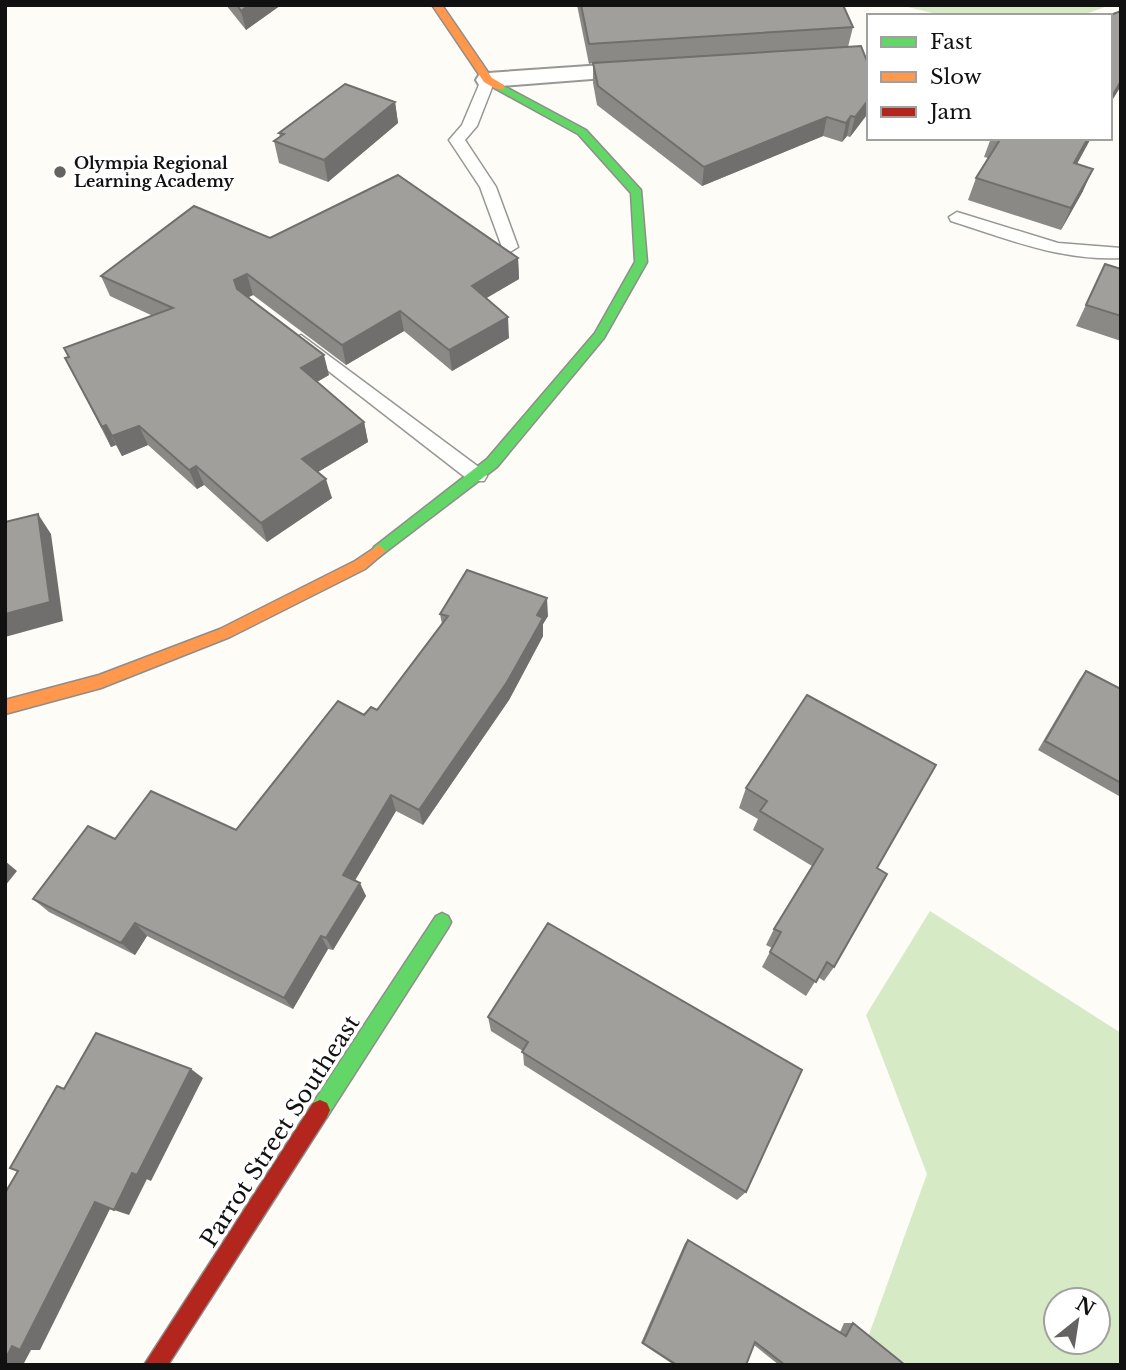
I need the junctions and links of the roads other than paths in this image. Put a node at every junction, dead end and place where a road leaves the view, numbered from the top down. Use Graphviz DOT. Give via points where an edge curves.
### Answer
graph roads {
  1 [pos="437,5"];
  2 [pos="674,67"];
  3 [pos="488,80"];
  4 [pos="957,217"];
  5 [pos="510,247"];
  6 [pos="1121,253"];
  7 [pos="283,328"];
  8 [pos="477,475"];
  9 [pos="5,707"];
  10 [pos="442,922"];
  11 [pos="155,1365"];
  1 -- 3 [label="street"];
  2 -- 3 [label="street"];
  3 -- 5 [label="lane" via="469,126 457,140 488,187"];
  3 -- 8 [label="street" via="582,132 637,192 641,262 600,335"];
  4 -- 6 [label="lane" via="1061,251 1097,256"];
  7 -- 8 [label="lane"];
  8 -- 9 [label="street" via="360,565 225,633 101,681"];
  10 -- 11 [label="street, Parrot Street Southeast"];
}
